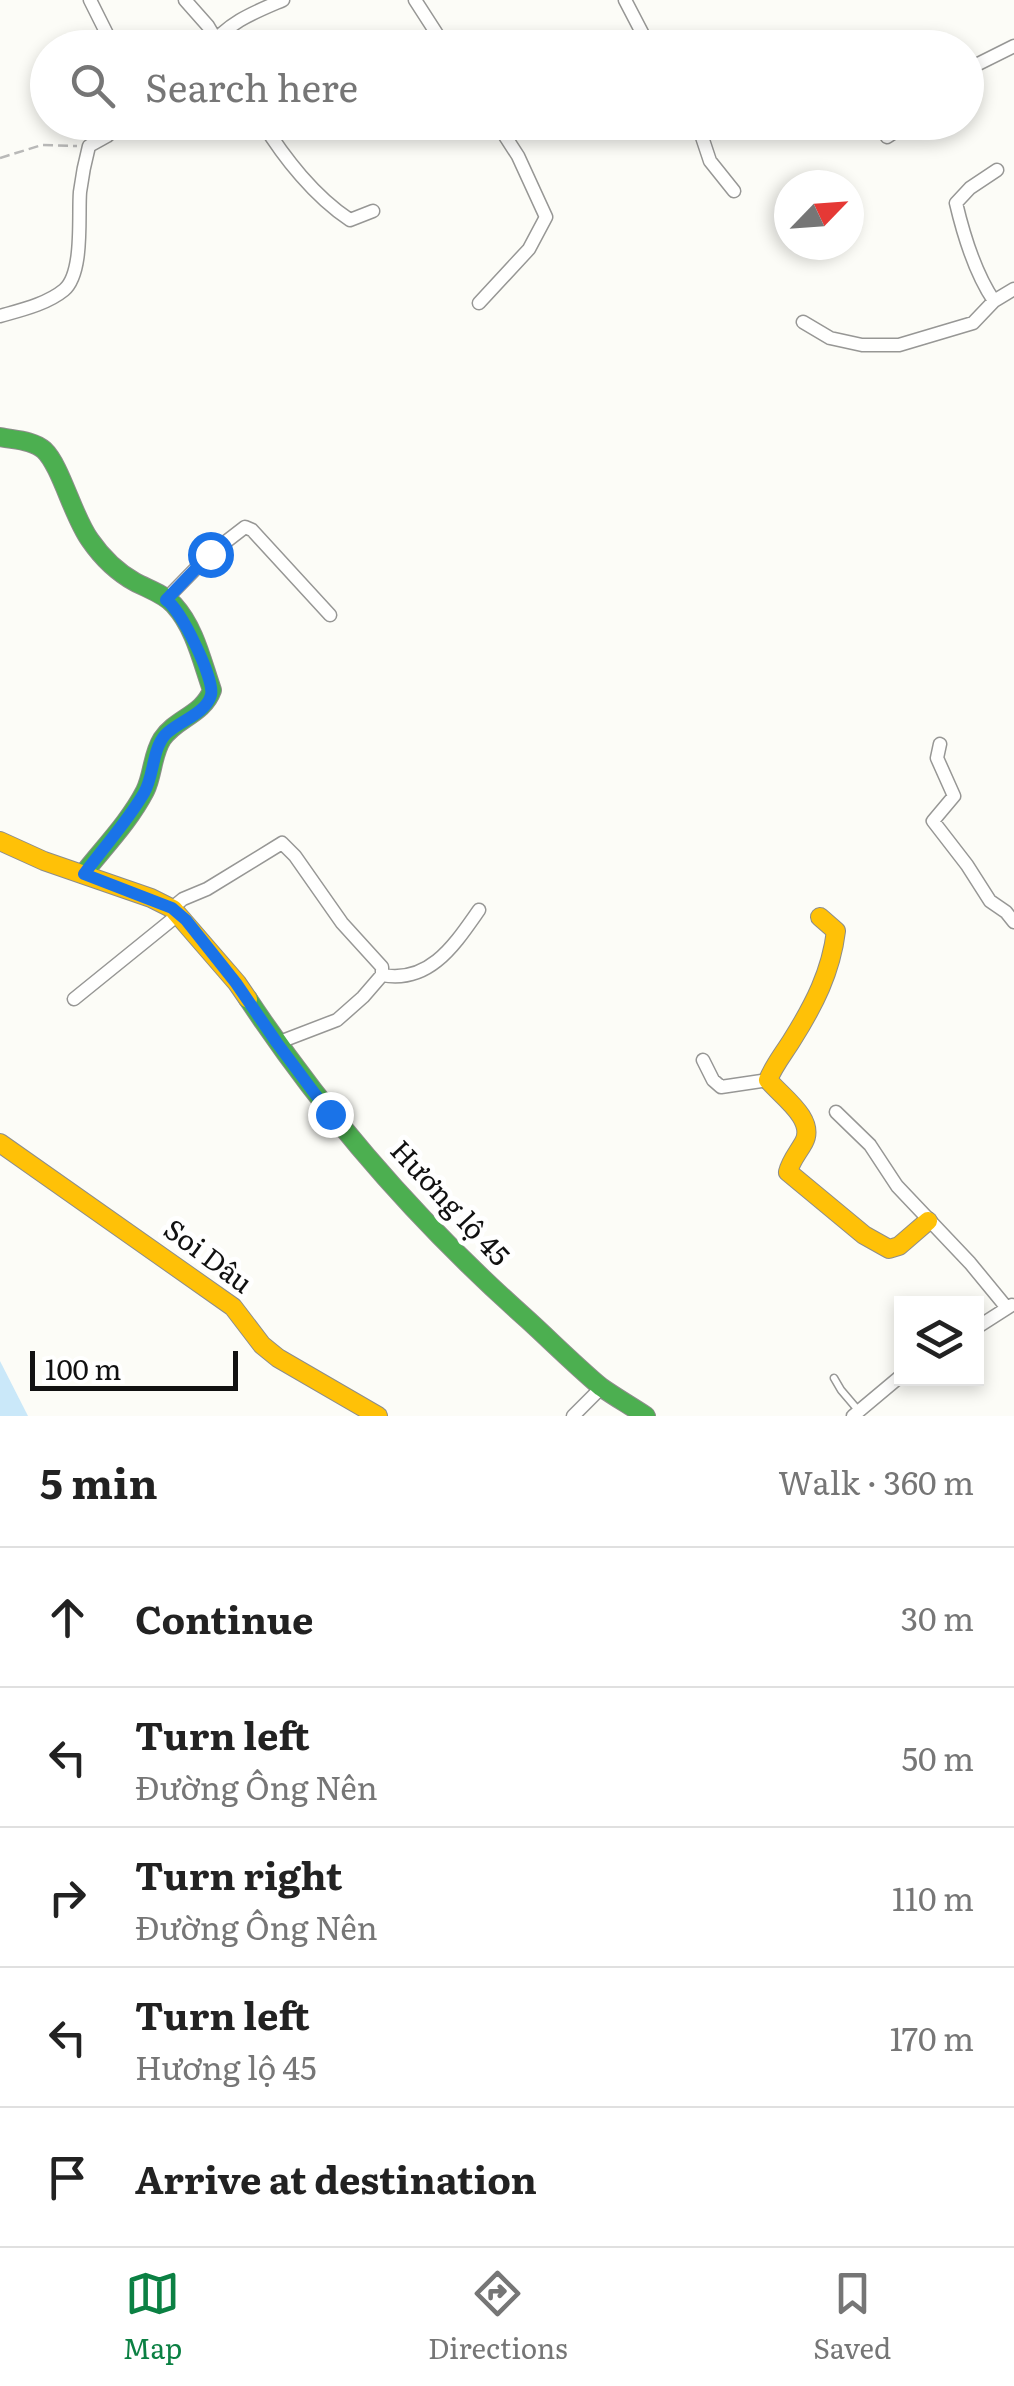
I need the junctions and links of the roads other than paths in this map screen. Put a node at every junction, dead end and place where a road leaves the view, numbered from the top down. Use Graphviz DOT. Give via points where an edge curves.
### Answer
graph roads {
  1 [pos="90,0"];
  2 [pos="186,0"];
  3 [pos="283,0"];
  4 [pos="415,0"];
  5 [pos="625,0"];
  6 [pos="105,30"];
  7 [pos="206,30"];
  8 [pos="230,30"];
  9 [pos="434,30"];
  10 [pos="641,30"];
  11 [pos="1014,46"];
  12 [pos="984,61"];
  13 [pos="100,140"];
  14 [pos="274,140"];
  15 [pos="508,140"];
  16 [pos="704,140"];
  17 [pos="997,170"];
  18 [pos="734,191"];
  19 [pos="373,211"];
  20 [pos="1014,289"];
  21 [pos="994,302"];
  22 [pos="479,303"];
  23 [pos="0,316"];
  24 [pos="803,322"];
  25 [pos="0,437"];
  26 [pos="166,600"];
  27 [pos="330,615"];
  28 [pos="940,744"];
  29 [pos="0,841"];
  30 [pos="84,874"];
  31 [pos="479,910"];
  32 [pos="175,911"];
  33 [pos="820,918"];
  34 [pos="1014,922"];
  35 [pos="382,975"];
  36 [pos="74,998"];
  37 [pos="277,1043"];
  38 [pos="702,1060"];
  39 [pos="768,1080"];
  40 [pos="836,1112"];
  41 [pos="0,1143"];
  42 [pos="928,1221"];
  43 [pos="1011,1306"];
  44 [pos="984,1323"];
  45 [pos="834,1378"];
  46 [pos="894,1382"];
  47 [pos="602,1387"];
  48 [pos="856,1413"];
  49 [pos="378,1416"];
  50 [pos="573,1416"];
  51 [pos="646,1416"];
  1 -- 6 [label="street"];
  2 -- 7 [label="street"];
  3 -- 8 [label="street" via="246,15"];
  4 -- 9 [label="street"];
  5 -- 10 [label="street"];
  11 -- 12 [label="street"];
  13 -- 23 [label="street" via="89,146 83,172 72,280 66,289"];
  14 -- 19 [label="street" via="338,212 350,220"];
  15 -- 22 [label="street" via="546,218 529,249"];
  16 -- 18 [label="street" via="710,161"];
  17 -- 21 [label="street" via="956,203"];
  20 -- 21 [label="street"];
  21 -- 24 [label="street" via="972,324 899,344 830,338"];
  25 -- 26 [label="street" via="42,447 93,543 128,578"];
  26 -- 27 [label="street" via="244,527"];
  26 -- 30 [label="street" via="186,624 210,700 164,736 146,790"];
  28 -- 34 [label="street" via="937,758 954,796 933,821 990,901"];
  29 -- 30 [label="street, Hương lộ 45"];
  30 -- 32 [label="street, Hương lộ 45"];
  31 -- 35 [label="street" via="439,961 418,972"];
  32 -- 35 [label="street" via="183,899 282,843"];
  32 -- 36 [label="street"];
  32 -- 37 [label="street, Hương lộ 45"];
  33 -- 39 [label="street" via="836,931 829,976"];
  35 -- 37 [label="street" via="336,1020"];
  37 -- 47 [label="street, Hương lộ 45" via="422,1218"];
  38 -- 39 [label="street" via="721,1087"];
  39 -- 42 [label="street" via="806,1125 788,1172 889,1249"];
  40 -- 42 [label="street"];
  41 -- 49 [label="street, Soi Dâu" via="233,1307 278,1358"];
  42 -- 43 [label="street"];
  43 -- 44 [label="street"];
  45 -- 48 [label="lane"];
  46 -- 48 [label="street"];
  47 -- 50 [label="street"];
  47 -- 51 [label="street, Hương lộ 45"];
}
